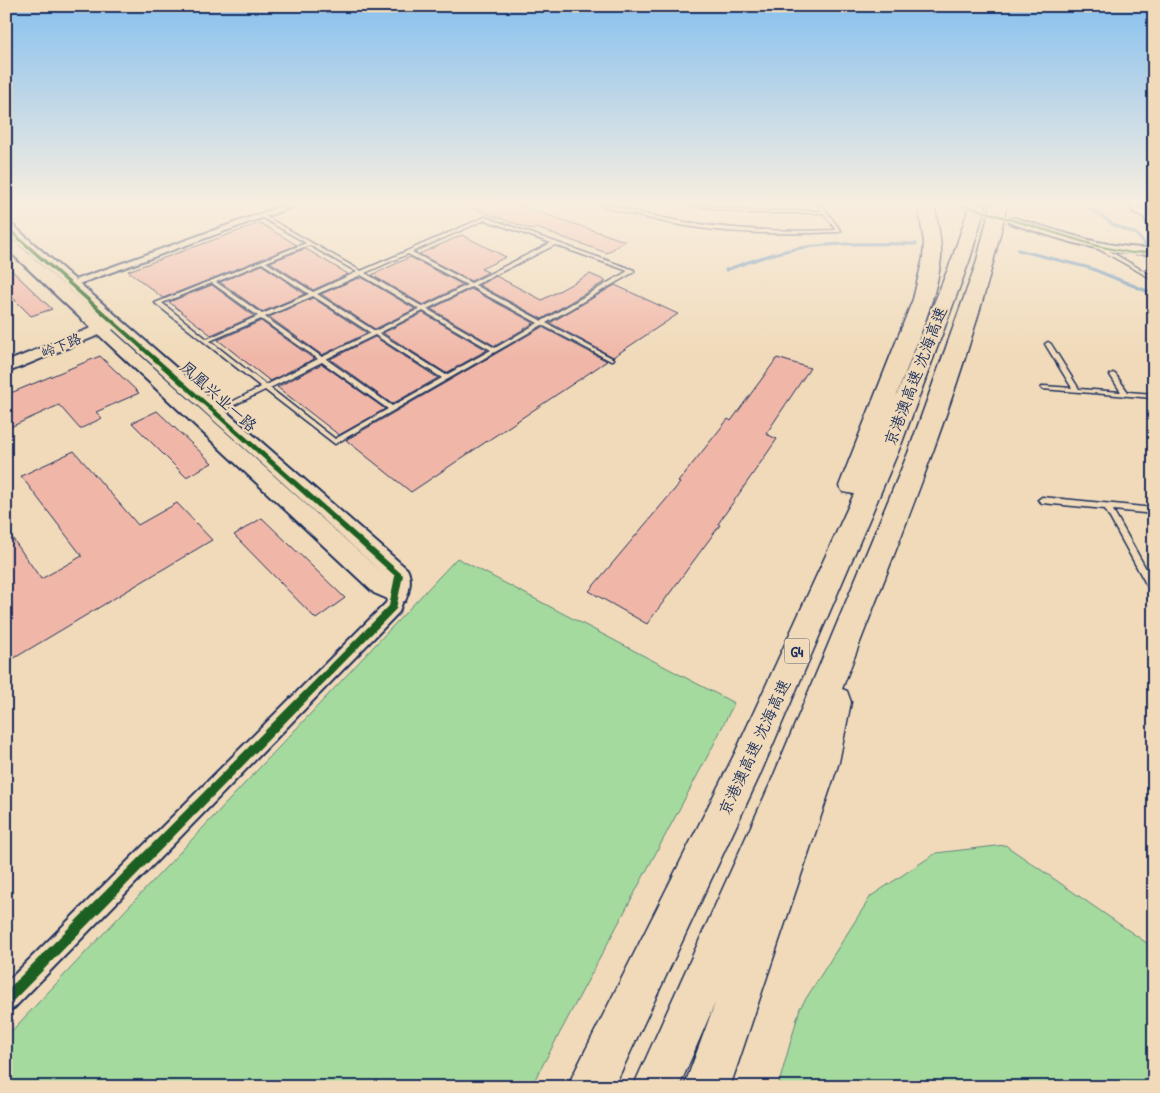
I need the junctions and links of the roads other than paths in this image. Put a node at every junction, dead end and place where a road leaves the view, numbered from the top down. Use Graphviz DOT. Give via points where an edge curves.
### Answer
graph roads {
  1 [pos="24,255"];
  2 [pos="35,255"];
  3 [pos="152,255"];
  4 [pos="280,255"];
  5 [pos="330,255"];
  6 [pos="401,255"];
  7 [pos="414,255"];
  8 [pos="531,255"];
  9 [pos="588,255"];
  10 [pos="931,255"];
  11 [pos="962,255"];
  12 [pos="989,255"];
  13 [pos="1113,255"];
  14 [pos="263,262"];
  15 [pos="361,273"];
  16 [pos="1154,279"];
  17 [pos="213,282"];
  18 [pos="470,285"];
  19 [pos="65,286"];
  20 [pos="314,294"];
  21 [pos="423,309"];
  22 [pos="262,317"];
  23 [pos="107,323"];
  24 [pos="542,323"];
  25 [pos="375,333"];
  26 [pos="206,341"];
  27 [pos="1048,344"];
  28 [pos="495,350"];
  29 [pos="611,359"];
  30 [pos="6,360"];
  31 [pos="322,360"];
  32 [pos="6,368"];
  33 [pos="1113,375"];
  34 [pos="446,378"];
  35 [pos="265,388"];
  36 [pos="1044,388"];
  37 [pos="1077,391"];
  38 [pos="1126,394"];
  39 [pos="1154,396"];
  40 [pos="392,409"];
  41 [pos="216,412"];
  42 [pos="1042,500"];
  43 [pos="1108,506"];
  44 [pos="1154,511"];
  45 [pos="1154,591"];
  46 [pos="397,594"];
  47 [pos="852,624"];
  48 [pos="747,765"];
  49 [pos="6,1000"];
  50 [pos="590,1087"];
  51 [pos="656,1087"];
  52 [pos="707,1087"];
  1 -- 19 [label="street, 凤凰兴业一路"];
  2 -- 19 [label="street, 凤凰兴业一路"];
  3 -- 19 [label="street"];
  4 -- 14 [label="lane"];
  5 -- 15 [label="lane"];
  6 -- 15 [label="lane"];
  7 -- 18 [label="lane"];
  8 -- 18 [label="lane"];
  9 -- 24 [label="lane" via="632,271"];
  10 -- 48 [label="highway" via="922,299"];
  11 -- 48 [label="highway, 京港澳高速 沈海高速 / G4" via="889,445"];
  12 -- 47 [label="highway, 京港澳高速 沈海高速" via="920,453"];
  13 -- 16 [label="lane"];
  14 -- 17 [label="lane"];
  14 -- 20 [label="lane"];
  15 -- 20 [label="lane"];
  15 -- 21 [label="lane"];
  17 -- 22 [label="lane"];
  17 -- 26 [label="lane" via="158,304"];
  18 -- 21 [label="lane"];
  18 -- 24 [label="lane"];
  19 -- 23 [label="street, 凤凰兴业一路"];
  20 -- 22 [label="lane"];
  20 -- 25 [label="lane"];
  21 -- 25 [label="lane"];
  21 -- 28 [label="lane"];
  22 -- 26 [label="lane"];
  22 -- 31 [label="lane"];
  23 -- 30 [label="street, 岭下路"];
  23 -- 32 [label="street, 岭下路"];
  23 -- 41 [label="street, 凤凰兴业一路"];
  23 -- 46 [label="street, 凤凰兴业一路" via="382,587"];
  24 -- 28 [label="lane"];
  24 -- 29 [label="lane"];
  25 -- 31 [label="lane"];
  25 -- 34 [label="lane"];
  26 -- 35 [label="lane"];
  27 -- 37 [label="lane"];
  28 -- 34 [label="lane"];
  31 -- 35 [label="lane"];
  31 -- 40 [label="lane"];
  33 -- 38 [label="lane"];
  34 -- 40 [label="lane"];
  35 -- 40 [label="lane" via="335,442"];
  35 -- 41 [label="lane"];
  36 -- 37 [label="lane"];
  37 -- 38 [label="lane"];
  38 -- 39 [label="lane"];
  41 -- 46 [label="street, 凤凰兴业一路" via="399,575"];
  42 -- 43 [label="lane"];
  43 -- 44 [label="lane"];
  43 -- 45 [label="lane"];
  46 -- 49 [label="street" via="393,606"];
  47 -- 51 [label="highway, 京港澳高速 沈海高速" via="784,794"];
  47 -- 52 [label="highway" via="821,762"];
  48 -- 50 [label="highway, 京港澳高速 沈海高速 / G4"];
}
